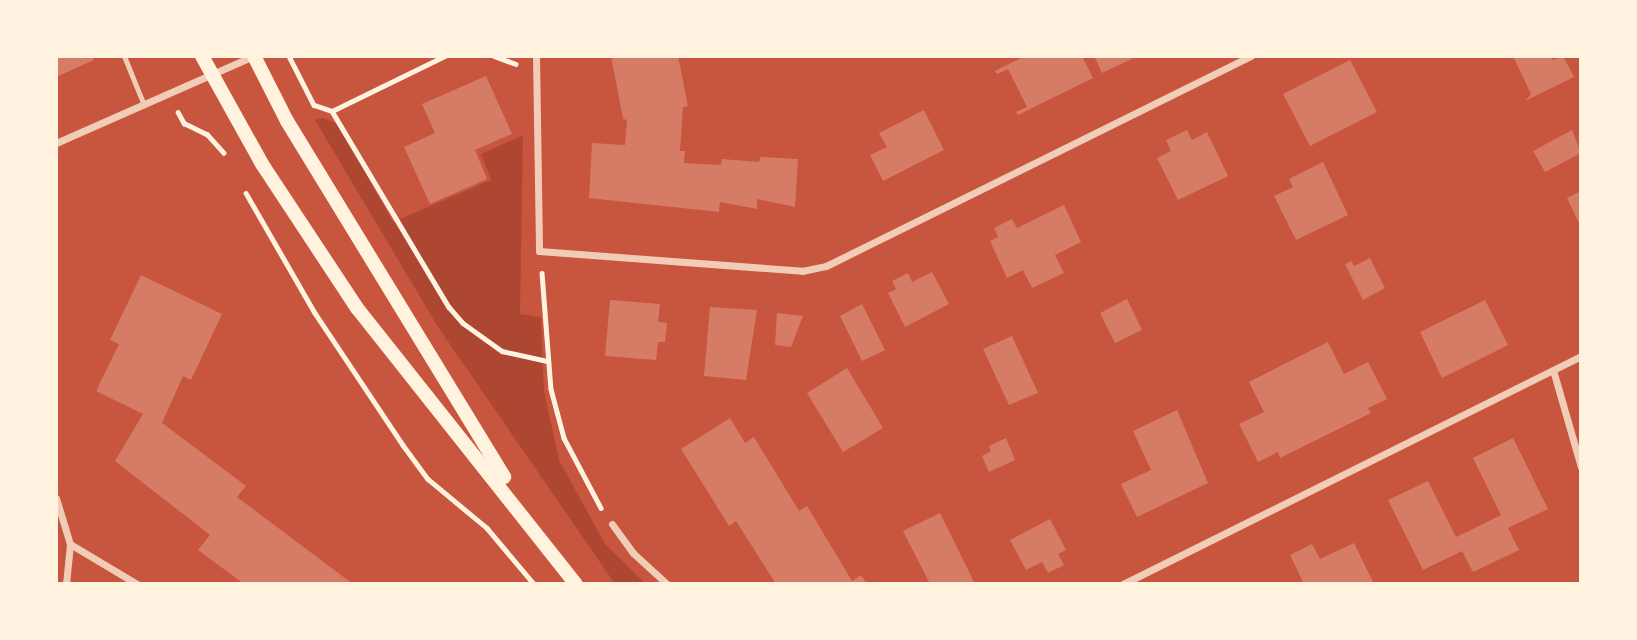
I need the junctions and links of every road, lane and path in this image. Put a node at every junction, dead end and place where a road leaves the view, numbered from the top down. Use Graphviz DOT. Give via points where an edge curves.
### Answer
graph roads {
  1 [pos="124,56"];
  2 [pos="202,56"];
  3 [pos="253,56"];
  4 [pos="289,56"];
  5 [pos="445,56"];
  6 [pos="536,56"];
  7 [pos="1251,56"];
  8 [pos="211,75"];
  9 [pos="144,105"];
  10 [pos="332,111"];
  11 [pos="56,143"];
  12 [pos="223,154"];
  13 [pos="229,164"];
  14 [pos="241,184"];
  15 [pos="539,251"];
  16 [pos="1581,356"];
  17 [pos="547,361"];
  18 [pos="1553,370"];
  19 [pos="1581,467"];
  20 [pos="56,498"];
  21 [pos="612,524"];
  22 [pos="534,526"];
  23 [pos="70,544"];
  24 [pos="66,584"];
  25 [pos="137,584"];
  26 [pos="534,584"];
  27 [pos="576,584"];
  28 [pos="667,584"];
  29 [pos="1123,584"];
  1 -- 9 [label="lane"];
  2 -- 8 [label="main road"];
  3 -- 8 [label="street"];
  3 -- 22 [label="main road" via="287,121"];
  4 -- 10 [label="path" via="314,105"];
  5 -- 10 [label="path"];
  6 -- 15 [label="street"];
  7 -- 15 [label="street" via="826,266 789,270"];
  8 -- 9 [label="street"];
  8 -- 22 [label="main road" via="262,163 357,308"];
  9 -- 11 [label="street"];
  10 -- 17 [label="path" via="463,323 502,351"];
  12 -- 13 [label="path"];
  14 -- 26 [label="path" via="315,313 403,445 428,479 487,528"];
  15 -- 17 [label="path" via="547,304"];
  16 -- 18 [label="street"];
  17 -- 21 [label="path" via="564,438 583,482"];
  18 -- 19 [label="street"];
  18 -- 29 [label="street"];
  20 -- 23 [label="street"];
  21 -- 28 [label="street" via="633,553"];
  22 -- 27 [label="main road"];
  23 -- 24 [label="street"];
  23 -- 25 [label="street"];
}
